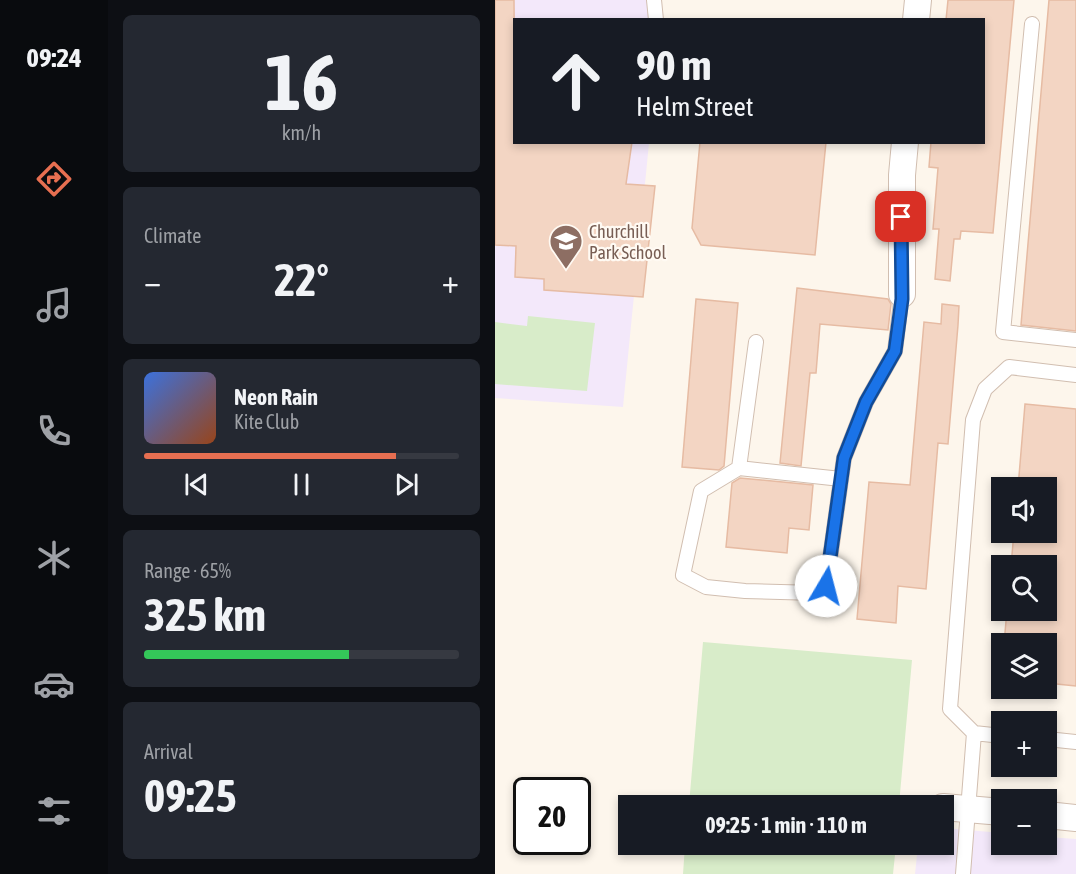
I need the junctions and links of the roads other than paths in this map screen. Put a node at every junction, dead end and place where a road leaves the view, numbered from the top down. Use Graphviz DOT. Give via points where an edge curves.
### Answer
graph roads {
  1 [pos="654,0"];
  2 [pos="918,0"];
  3 [pos="656,18"];
  4 [pos="916,18"];
  5 [pos="1032,24"];
  6 [pos="905,144"];
  7 [pos="901,294"];
  8 [pos="1076,340"];
  9 [pos="756,342"];
  10 [pos="1076,375"];
  11 [pos="739,468"];
  12 [pos="841,478"];
  13 [pos="974,733"];
  14 [pos="991,735"];
  15 [pos="1057,741"];
  16 [pos="1076,742"];
  17 [pos="956,808"];
  18 [pos="991,811"];
  19 [pos="1057,817"];
  20 [pos="1076,818"];
  21 [pos="963,874"];
  1 -- 3 [label="lane"];
  2 -- 4 [label="street"];
  5 -- 8 [label="lane" via="1003,332"];
  6 -- 7 [label="street"];
  7 -- 12 [label="lane" via="895,351 866,402 844,458"];
  9 -- 11 [label="lane"];
  10 -- 13 [label="lane" via="1009,367 985,388 973,420 950,709"];
  11 -- 12 [label="lane"];
  11 -- 12 [label="lane" via="701,491 683,575 707,587 817,593 826,586"];
  13 -- 14 [label="lane"];
  13 -- 17 [label="lane"];
  15 -- 16 [label="lane"];
  17 -- 18 [label="street"];
  17 -- 21 [label="lane"];
  19 -- 20 [label="street"];
}
